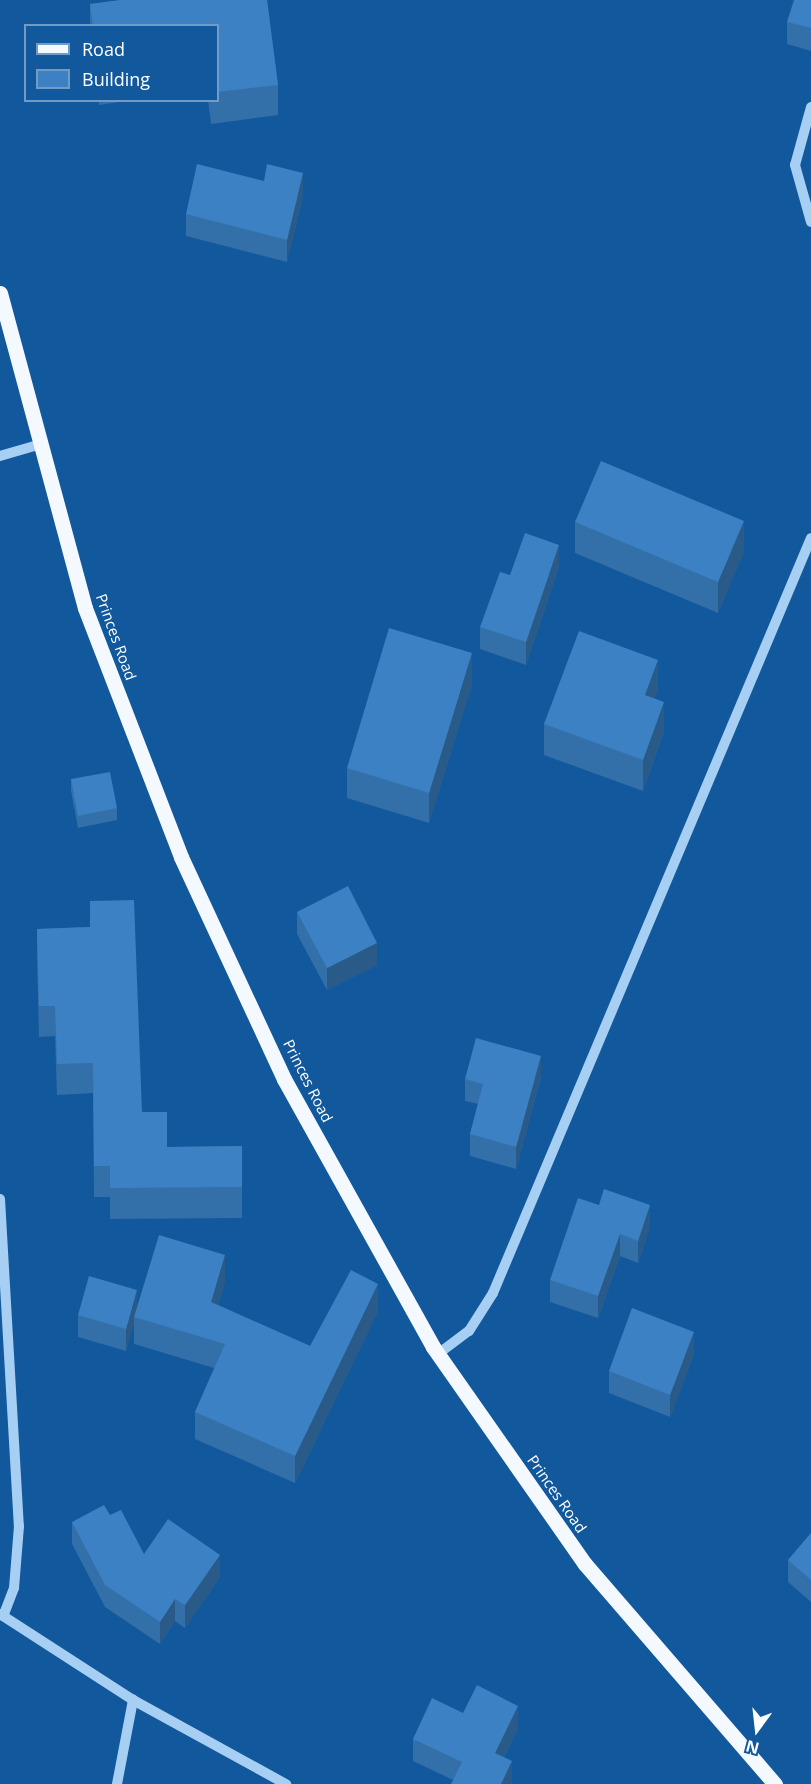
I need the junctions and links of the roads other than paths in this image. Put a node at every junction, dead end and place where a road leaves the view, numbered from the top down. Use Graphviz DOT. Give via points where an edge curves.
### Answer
graph roads {
  1 [pos="811,107"];
  2 [pos="811,222"];
  3 [pos="0,293"];
  4 [pos="41,444"];
  5 [pos="0,456"];
  6 [pos="811,538"];
  7 [pos="0,1199"];
  8 [pos="438,1354"];
  9 [pos="2,1615"];
  10 [pos="133,1700"];
  11 [pos="117,1784"];
  12 [pos="286,1784"];
  13 [pos="775,1784"];
  1 -- 2 [label="street" via="795,165"];
  3 -- 4 [label="main road, Princes Road"];
  4 -- 5 [label="street"];
  4 -- 8 [label="main road, Princes Road" via="85,608 181,857 284,1078"];
  6 -- 8 [label="street" via="493,1293 469,1331"];
  7 -- 9 [label="street" via="19,1526 14,1588"];
  8 -- 13 [label="main road, Princes Road" via="585,1564"];
  9 -- 10 [label="street"];
  10 -- 11 [label="street"];
  10 -- 12 [label="street"];
}
